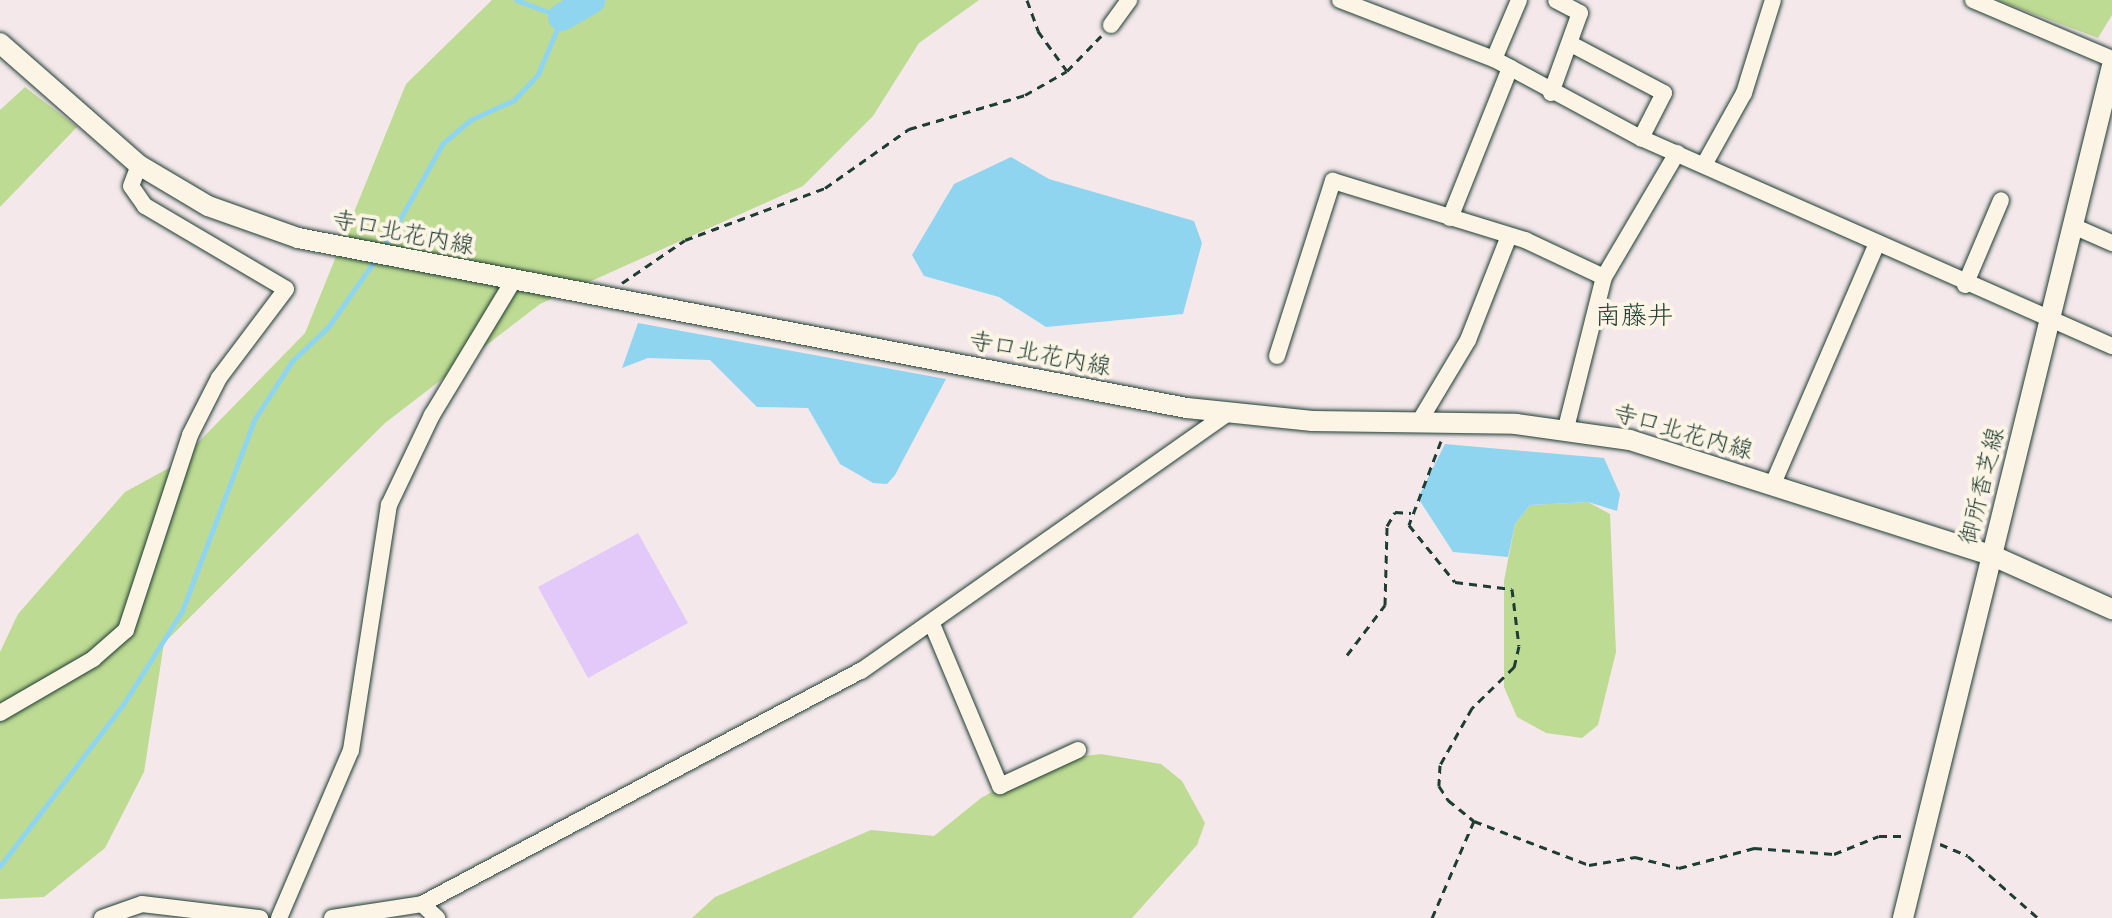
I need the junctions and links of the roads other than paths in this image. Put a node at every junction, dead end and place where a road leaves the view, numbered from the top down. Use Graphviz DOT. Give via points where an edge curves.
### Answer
graph roads {
  1 [pos="1129,0"];
  2 [pos="1340,0"];
  3 [pos="1519,0"];
  4 [pos="1556,0"];
  5 [pos="1773,0"];
  6 [pos="1973,0"];
  7 [pos="1111,25"];
  8 [pos="0,43"];
  9 [pos="1571,44"];
  10 [pos="1494,59"];
  11 [pos="2112,59"];
  12 [pos="2112,66"];
  13 [pos="1510,68"];
  14 [pos="1551,93"];
  15 [pos="1641,138"];
  16 [pos="1677,153"];
  17 [pos="1705,163"];
  18 [pos="139,165"];
  19 [pos="2001,200"];
  20 [pos="1450,218"];
  21 [pos="2073,226"];
  22 [pos="1509,236"];
  23 [pos="1877,243"];
  24 [pos="2112,243"];
  25 [pos="1604,277"];
  26 [pos="513,281"];
  27 [pos="1965,285"];
  28 [pos="2050,320"];
  29 [pos="2112,346"];
  30 [pos="1277,356"];
  31 [pos="1226,414"];
  32 [pos="1419,422"];
  33 [pos="1566,428"];
  34 [pos="1772,486"];
  35 [pos="1991,555"];
  36 [pos="2112,609"];
  37 [pos="932,624"];
  38 [pos="0,713"];
  39 [pos="1078,750"];
  40 [pos="422,904"];
  41 [pos="102,918"];
  42 [pos="260,918"];
  43 [pos="279,918"];
  44 [pos="332,918"];
  45 [pos="437,918"];
  46 [pos="1903,918"];
  1 -- 7 [label="street"];
  2 -- 10 [label="street"];
  3 -- 10 [label="street"];
  4 -- 9 [label="street" via="1579,9"];
  5 -- 17 [label="street" via="1744,93"];
  6 -- 11 [label="street"];
  8 -- 18 [label="main road, 寺口北花内線"];
  9 -- 14 [label="street"];
  9 -- 15 [label="street" via="1664,93"];
  10 -- 13 [label="street"];
  12 -- 21 [label="main road, 御所香芝線"];
  13 -- 14 [label="street"];
  13 -- 20 [label="street"];
  14 -- 15 [label="street"];
  15 -- 16 [label="street"];
  16 -- 17 [label="street"];
  16 -- 25 [label="street"];
  17 -- 23 [label="street"];
  18 -- 26 [label="main road, 寺口北花内線" via="253,225"];
  18 -- 38 [label="street" via="131,186 145,206 286,289 219,378 190,435 126,630 93,659"];
  19 -- 27 [label="street"];
  20 -- 22 [label="street"];
  20 -- 30 [label="street" via="1333,181"];
  21 -- 24 [label="street"];
  21 -- 28 [label="main road, 御所香芝線"];
  22 -- 25 [label="street"];
  22 -- 32 [label="street" via="1468,340"];
  23 -- 27 [label="street"];
  23 -- 34 [label="street"];
  25 -- 33 [label="street"];
  26 -- 31 [label="main road, 寺口北花内線"];
  26 -- 43 [label="street" via="425,428 389,505 351,750"];
  27 -- 28 [label="street"];
  28 -- 29 [label="street"];
  28 -- 35 [label="main road, 御所香芝線"];
  31 -- 32 [label="main road, 寺口北花内線"];
  31 -- 37 [label="street"];
  32 -- 33 [label="main road, 寺口北花内線"];
  33 -- 34 [label="main road, 寺口北花内線" via="1630,440"];
  34 -- 35 [label="main road, 寺口北花内線"];
  35 -- 36 [label="main road, 寺口北花内線"];
  35 -- 46 [label="main road, 御所香芝線"];
  37 -- 39 [label="street" via="1000,786"];
  37 -- 40 [label="street" via="861,671"];
  40 -- 44 [label="street"];
  40 -- 45 [label="street"];
  41 -- 42 [label="street" via="142,904"];
}
